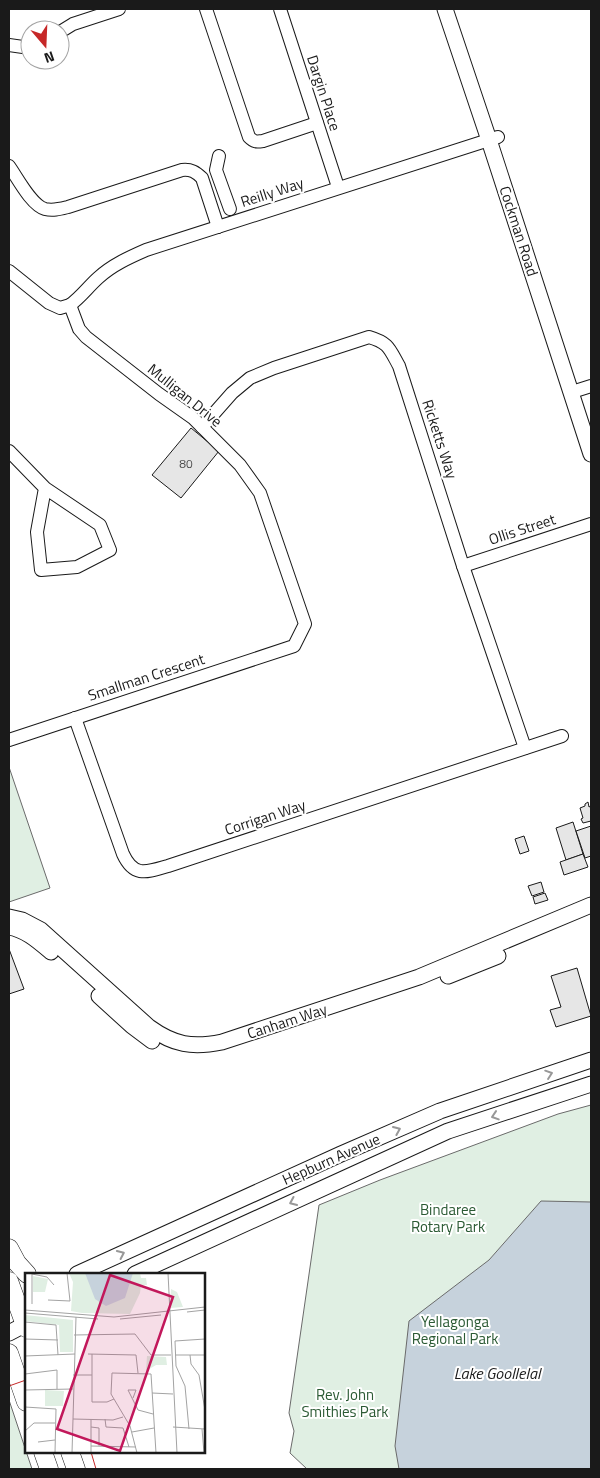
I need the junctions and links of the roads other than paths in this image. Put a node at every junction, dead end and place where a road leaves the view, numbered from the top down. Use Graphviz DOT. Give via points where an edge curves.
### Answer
graph roads {
  1 [pos="119,9"];
  2 [pos="206,9"];
  3 [pos="280,9"];
  4 [pos="445,9"];
  5 [pos="455,9"];
  6 [pos="70,26"];
  7 [pos="317,123"];
  8 [pos="494,138"];
  9 [pos="219,156"];
  10 [pos="9,166"];
  11 [pos="338,188"];
  12 [pos="230,210"];
  13 [pos="218,227"];
  14 [pos="9,271"];
  15 [pos="70,305"];
  16 [pos="581,389"];
  17 [pos="591,424"];
  18 [pos="202,427"];
  19 [pos="9,451"];
  20 [pos="591,454"];
  21 [pos="45,488"];
  22 [pos="591,524"];
  23 [pos="463,566"];
  24 [pos="294,646"];
  25 [pos="75,718"];
  26 [pos="562,736"];
  27 [pos="9,740"];
  28 [pos="525,748"];
  29 [pos="591,905"];
  30 [pos="591,916"];
  31 [pos="9,917"];
  32 [pos="9,927"];
  33 [pos="591,1060"];
  34 [pos="591,1084"];
  35 [pos="9,1248"];
  36 [pos="26,1273"];
  37 [pos="79,1273"];
  38 [pos="137,1273"];
  39 [pos="9,1281"];
  40 [pos="17,1305"];
  41 [pos="25,1324"];
  42 [pos="25,1326"];
  43 [pos="9,1333"];
  44 [pos="9,1354"];
  45 [pos="14,1378"];
  46 [pos="25,1400"];
  47 [pos="43,1453"];
  48 [pos="70,1453"];
  49 [pos="49,1469"];
  50 [pos="76,1469"];
  1 -- 6 [label="street"];
  2 -- 7 [label="street" via="249,137 253,141 263,141"];
  3 -- 7 [label="street, Dargin Place"];
  4 -- 8 [label="main road, Cockman Road"];
  5 -- 8 [label="main road, Cockman Road"];
  7 -- 11 [label="street, Dargin Place"];
  8 -- 11 [label="street, Reilly Way"];
  8 -- 16 [label="main road, Cockman Road"];
  9 -- 12 [label="street" via="216,170"];
  10 -- 13 [label="street" via="35,203 54,210 182,170 196,172 202,178"];
  11 -- 13 [label="street, Reilly Way"];
  13 -- 15 [label="street, Reilly Way" via="124,260 99,277"];
  14 -- 15 [label="street" via="49,303 60,308"];
  15 -- 18 [label="street, Mulligan Drive" via="86,338"];
  16 -- 17 [label="main road, Cockman Road"];
  16 -- 20 [label="main road, Cockman Road"];
  18 -- 23 [label="street, Ricketts Way" via="250,378 369,337 383,341 399,366"];
  18 -- 24 [label="street, Mulligan Drive" via="240,465 260,493 305,624"];
  19 -- 21 [label="street"];
  21 -- 21 [label="street" via="100,525 110,550 77,567 41,570 37,532"];
  22 -- 23 [label="street, Ollis Street"];
  23 -- 28 [label="street, Ricketts Way"];
  24 -- 25 [label="street, Smallman Crescent"];
  25 -- 27 [label="street, Smallman Crescent"];
  25 -- 28 [label="street, Corrigan Way" via="123,854 130,867 144,872"];
  26 -- 28 [label="street, Corrigan Way"];
  29 -- 31 [label="main road, Canham Way" via="419,977 222,1042 192,1045 178,1043 155,1031 41,930 28,922"];
  30 -- 32 [label="main road, Canham Way" via="424,985 213,1054 180,1052 149,1039 39,942"];
  37 -- 33 [label="main road, Hepburn Avenue, one-way" via="440,1111"];
  34 -- 38 [label="main road, Hepburn Avenue, one-way" via="448,1131"];
  35 -- 36 [label="highway"];
  39 -- 40 [label="highway"];
  40 -- 41 [label="highway"];
  42 -- 43 [label="main road"];
  44 -- 45 [label="highway"];
  45 -- 46 [label="highway"];
  47 -- 49 [label="highway"];
  48 -- 50 [label="highway"];
}
